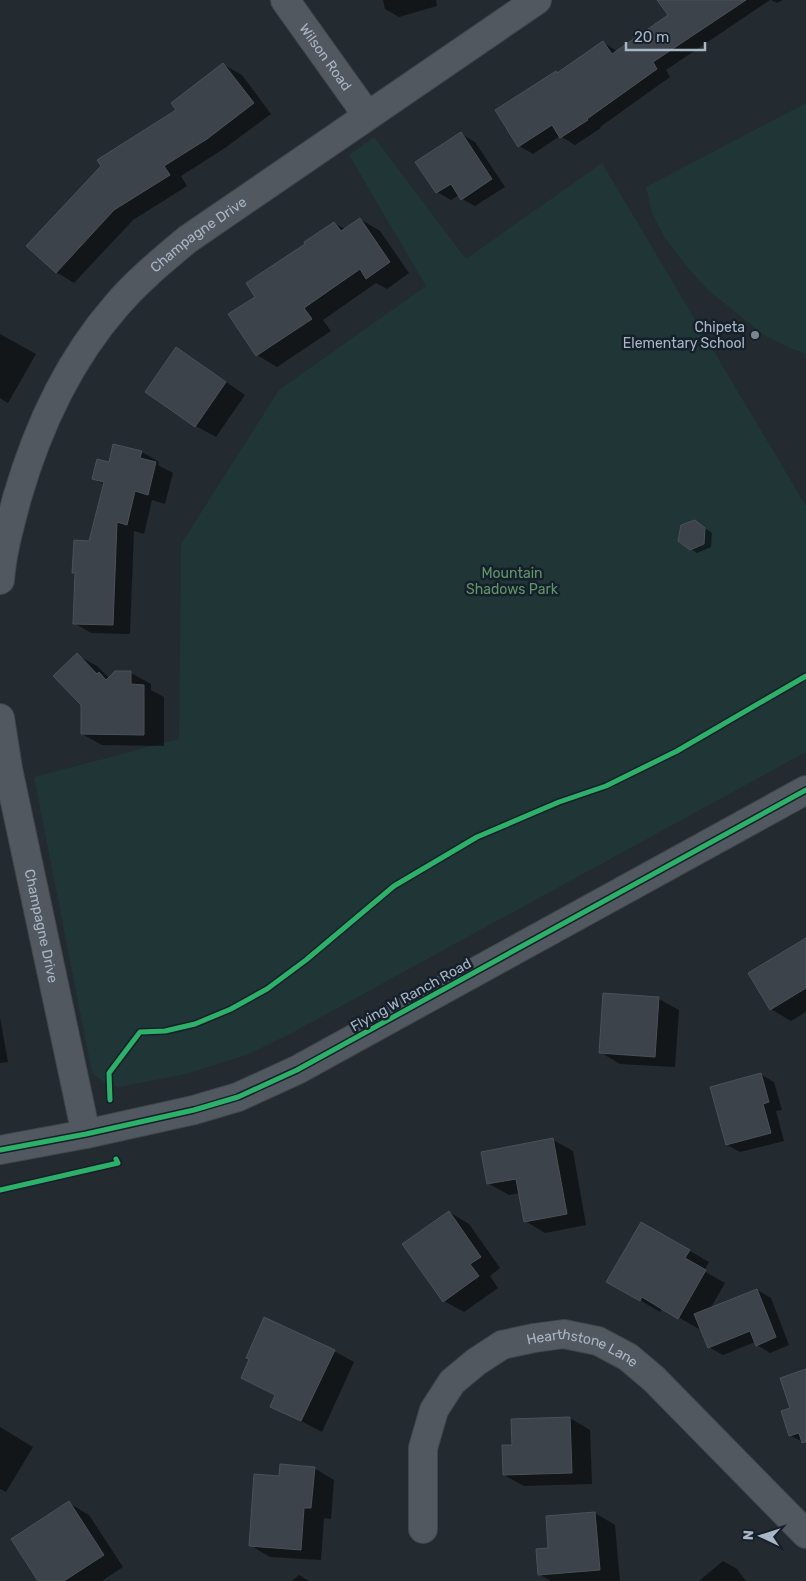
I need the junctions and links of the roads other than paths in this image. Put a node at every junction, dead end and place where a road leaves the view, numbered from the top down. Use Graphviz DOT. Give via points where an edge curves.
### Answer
graph roads {
  1 [pos="285,0"];
  2 [pos="536,0"];
  3 [pos="367,115"];
  4 [pos="0,580"];
  5 [pos="0,718"];
  6 [pos="806,790"];
  7 [pos="86,1134"];
  8 [pos="0,1150"];
  9 [pos="423,1529"];
  10 [pos="806,1534"];
  1 -- 3 [label="street, Wilson Road"];
  2 -- 3 [label="street, Champagne Drive"];
  3 -- 4 [label="street, Champagne Drive" via="188,239 116,305 91,337 45,419 28,462 1,564"];
  5 -- 7 [label="street, Champagne Drive" via="10,779"];
  6 -- 7 [label="street, Flying W Ranch Road" via="288,1074 238,1097"];
  7 -- 8 [label="street, Flying W Ranch Road"];
  9 -- 10 [label="street, Hearthstone Lane" via="423,1448 434,1410 452,1382 502,1345 564,1334 598,1341 628,1357 654,1379"];
}
